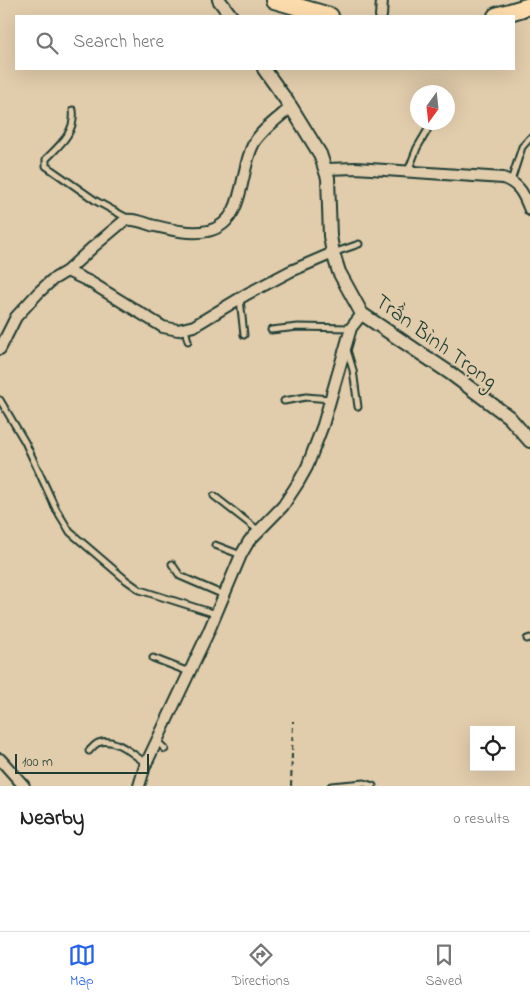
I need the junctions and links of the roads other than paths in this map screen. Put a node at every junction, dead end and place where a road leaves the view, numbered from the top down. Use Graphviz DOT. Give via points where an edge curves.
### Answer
graph roads {
  1 [pos="219,0"];
  2 [pos="274,0"];
  3 [pos="382,0"];
  4 [pos="530,6"];
  5 [pos="230,15"];
  6 [pos="326,15"];
  7 [pos="381,15"];
  8 [pos="499,15"];
  9 [pos="265,70"];
  10 [pos="291,107"];
  11 [pos="73,110"];
  12 [pos="427,131"];
  13 [pos="530,138"];
  14 [pos="326,169"];
  15 [pos="408,172"];
  16 [pos="511,181"];
  17 [pos="530,210"];
  18 [pos="129,220"];
  19 [pos="359,244"];
  20 [pos="333,253"];
  21 [pos="67,272"];
  22 [pos="240,298"];
  23 [pos="362,314"];
  24 [pos="351,328"];
  25 [pos="185,329"];
  26 [pos="271,330"];
  27 [pos="244,335"];
  28 [pos="188,341"];
  29 [pos="346,347"];
  30 [pos="0,349"];
  31 [pos="330,399"];
  32 [pos="0,400"];
  33 [pos="284,401"];
  34 [pos="358,407"];
  35 [pos="530,441"];
  36 [pos="214,496"];
  37 [pos="259,531"];
  38 [pos="215,546"];
  39 [pos="241,555"];
  40 [pos="172,564"];
  41 [pos="225,595"];
  42 [pos="216,614"];
  43 [pos="153,658"];
  44 [pos="190,672"];
  45 [pos="157,741"];
  46 [pos="165,749"];
  47 [pos="89,751"];
  48 [pos="0,759"];
  49 [pos="146,762"];
  50 [pos="24,786"];
  51 [pos="139,786"];
  52 [pos="331,786"];
  53 [pos="373,786"];
  1 -- 5 [label="street"];
  2 -- 6 [label="main road"];
  3 -- 7 [label="street"];
  4 -- 8 [label="main road"];
  9 -- 10 [label="street, Trần Bình Trọng"];
  10 -- 14 [label="street, Trần Bình Trọng"];
  10 -- 18 [label="street" via="254,142 240,195 229,217 218,227 207,231 183,231"];
  11 -- 18 [label="lane" via="72,129 46,159 46,166 96,202"];
  12 -- 15 [label="lane"];
  13 -- 16 [label="lane" via="522,147"];
  14 -- 15 [label="street"];
  14 -- 20 [label="street, Trần Bình Trọng"];
  15 -- 16 [label="street"];
  16 -- 17 [label="street" via="521,189"];
  18 -- 21 [label="street" via="92,247"];
  19 -- 20 [label="lane"];
  20 -- 22 [label="street"];
  20 -- 23 [label="street, Trần Bình Trọng" via="339,272"];
  21 -- 25 [label="street" via="90,282 163,327"];
  21 -- 30 [label="street" via="52,280 16,317"];
  22 -- 25 [label="street"];
  22 -- 27 [label="lane"];
  23 -- 24 [label="street"];
  23 -- 35 [label="street, Trần Bình Trọng" via="509,417"];
  24 -- 26 [label="lane"];
  24 -- 29 [label="street"];
  25 -- 28 [label="lane"];
  29 -- 31 [label="street"];
  29 -- 34 [label="lane" via="352,364"];
  31 -- 33 [label="lane" via="306,397"];
  31 -- 37 [label="street" via="323,425 298,483 284,506"];
  32 -- 42 [label="lane" via="70,532 140,590"];
  36 -- 37 [label="lane"];
  37 -- 39 [label="street"];
  38 -- 39 [label="lane"];
  39 -- 41 [label="street"];
  40 -- 41 [label="lane" via="180,576"];
  41 -- 42 [label="street"];
  42 -- 44 [label="street"];
  43 -- 44 [label="lane"];
  44 -- 45 [label="street"];
  45 -- 46 [label="lane"];
  45 -- 49 [label="street"];
  47 -- 49 [label="lane" via="98,743 108,742 118,744"];
  48 -- 50 [label="street"];
  49 -- 51 [label="street"];
  52 -- 53 [label="lane" via="364,783"];
}
